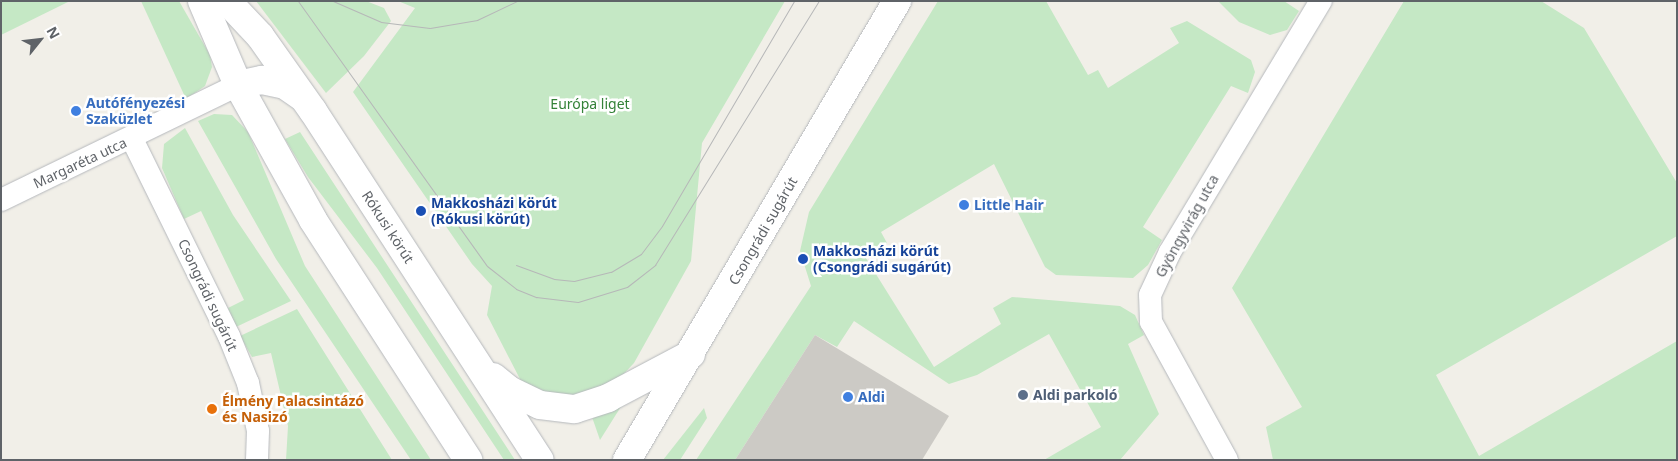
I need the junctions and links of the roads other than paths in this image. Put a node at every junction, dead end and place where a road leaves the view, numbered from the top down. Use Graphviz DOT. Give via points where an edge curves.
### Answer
graph roads {
  1 [pos="202,1"];
  2 [pos="227,1"];
  3 [pos="897,1"];
  4 [pos="1321,1"];
  5 [pos="260,36"];
  6 [pos="238,85"];
  7 [pos="305,99"];
  8 [pos="132,139"];
  9 [pos="1,200"];
  10 [pos="691,353"];
  11 [pos="476,361"];
  12 [pos="435,410"];
  13 [pos="257,460"];
  14 [pos="454,460"];
  15 [pos="468,460"];
  16 [pos="540,460"];
  17 [pos="628,460"];
  18 [pos="1227,460"];
  1 -- 6 [label="main road"];
  2 -- 5 [label="main road, Rókusi körút"];
  3 -- 10 [label="main road, Csongrádi sugárút"];
  4 -- 18 [label="street, Gyöngyvirág utca" via="1174,244 1150,295 1151,322"];
  5 -- 6 [label="main road" via="259,55 251,72"];
  5 -- 7 [label="main road, Rókusi körút"];
  6 -- 7 [label="main road" via="262,80 285,85"];
  6 -- 8 [label="street, Margaréta utca"];
  6 -- 12 [label="main road" via="338,262"];
  7 -- 11 [label="main road, Rókusi körút"];
  8 -- 9 [label="street, Margaréta utca"];
  8 -- 13 [label="street, Csongrádi sugárút" via="242,367 258,431"];
  10 -- 11 [label="main road" via="608,398 576,409 540,405 524,399"];
  10 -- 17 [label="main road, Csongrádi sugárút"];
  11 -- 16 [label="main road, Rókusi körút"];
  12 -- 14 [label="main road"];
  12 -- 15 [label="main road"];
}
